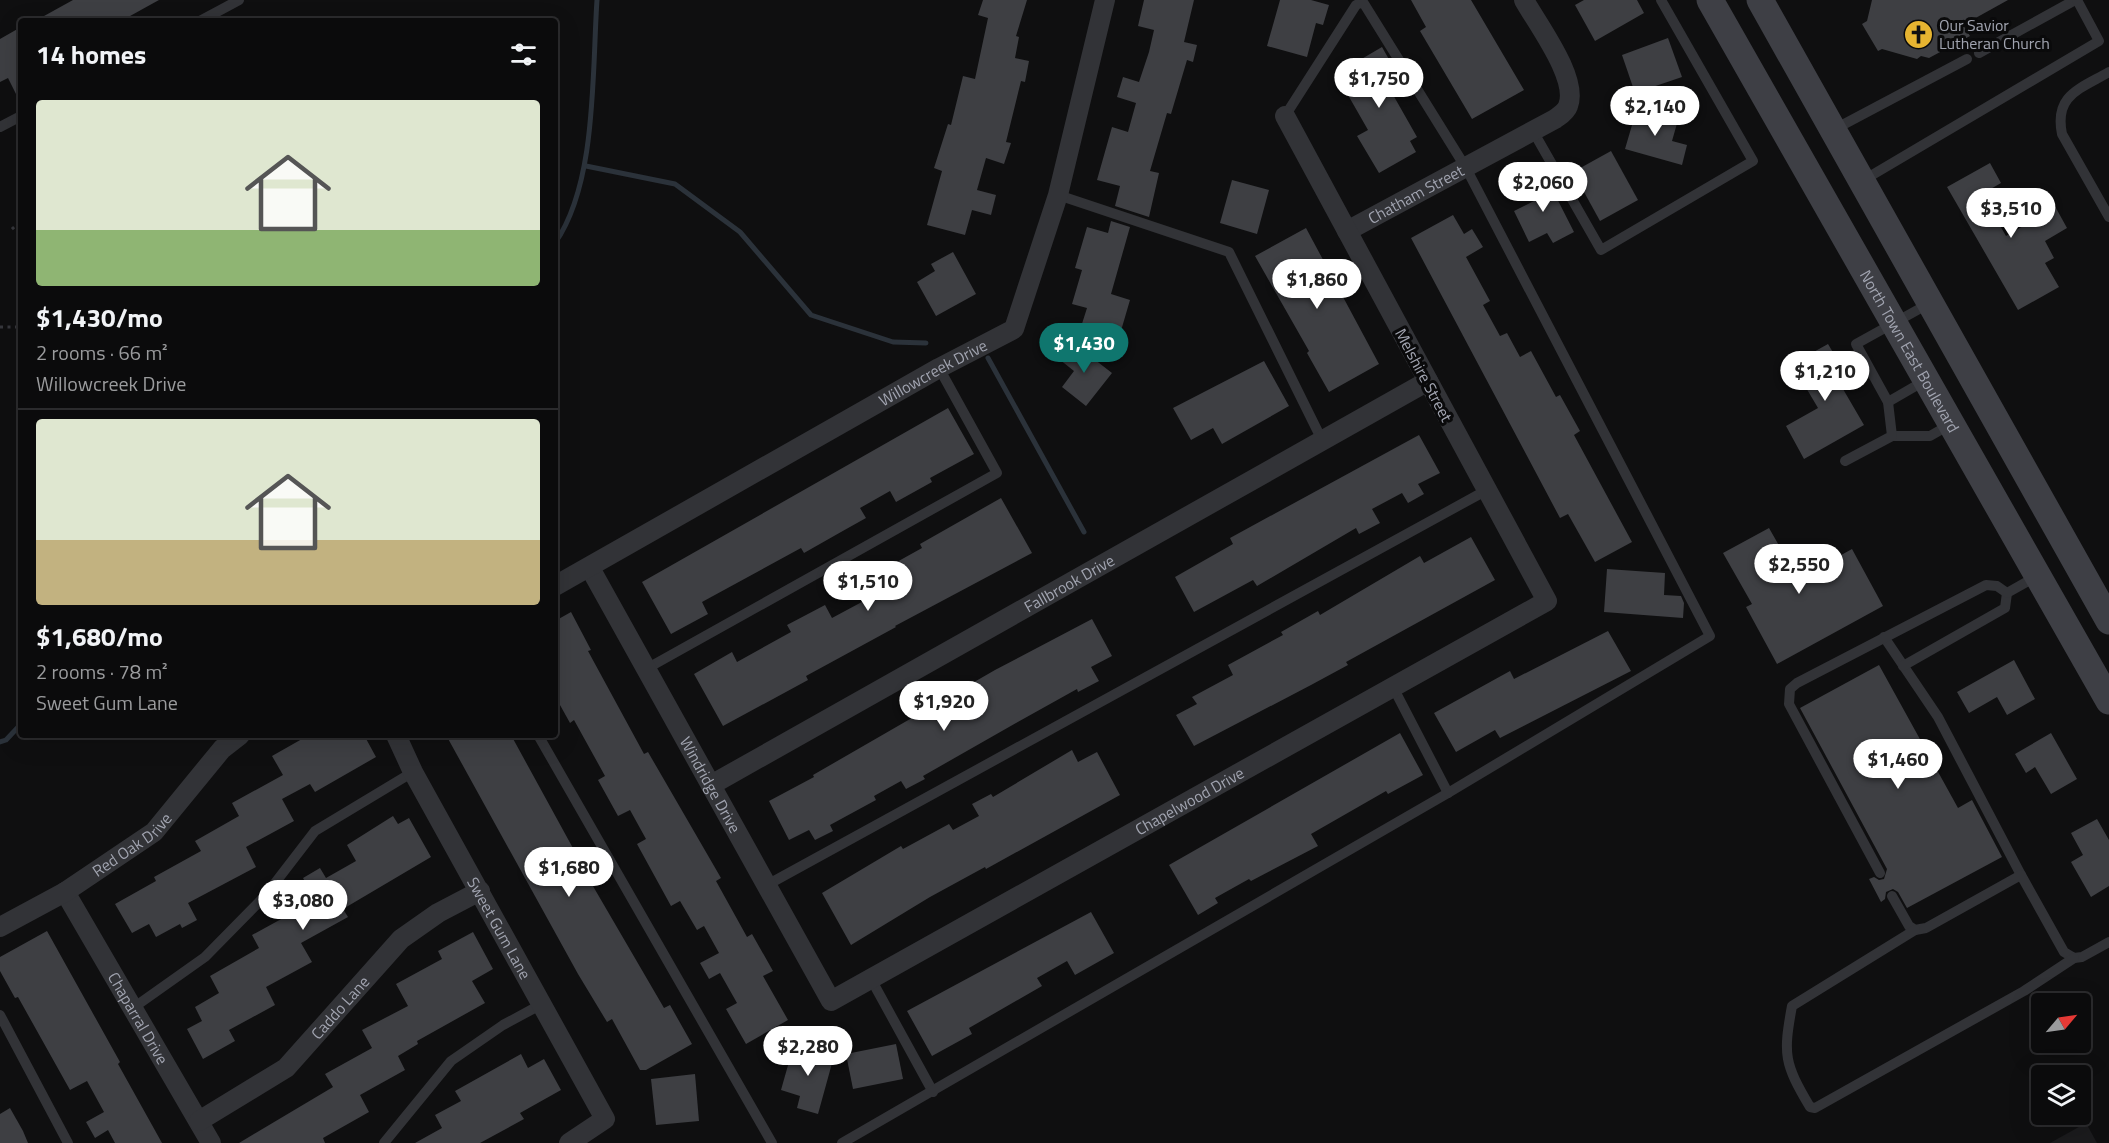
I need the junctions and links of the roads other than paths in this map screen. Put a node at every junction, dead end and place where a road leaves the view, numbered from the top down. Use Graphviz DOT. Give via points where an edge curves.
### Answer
graph roads {
  1 [pos="239,0"];
  2 [pos="1105,0"];
  3 [pos="1661,0"];
  4 [pos="1710,0"];
  5 [pos="1760,0"];
  6 [pos="2076,0"];
  7 [pos="1531,2"];
  8 [pos="206,18"];
  9 [pos="1979,53"];
  10 [pos="1967,59"];
  11 [pos="2109,72"];
  12 [pos="1286,116"];
  13 [pos="18,118"];
  14 [pos="0,127"];
  15 [pos="1533,131"];
  16 [pos="1833,131"];
  17 [pos="1796,152"];
  18 [pos="1466,168"];
  19 [pos="1862,181"];
  20 [pos="1058,195"];
  21 [pos="2109,217"];
  22 [pos="1347,231"];
  23 [pos="1930,303"];
  24 [pos="1894,323"];
  25 [pos="939,368"];
  26 [pos="1926,380"];
  27 [pos="1428,381"];
  28 [pos="1888,402"];
  29 [pos="1952,424"];
  30 [pos="1892,436"];
  31 [pos="1322,440"];
  32 [pos="1845,461"];
  33 [pos="1487,490"];
  34 [pos="2073,557"];
  35 [pos="590,568"];
  36 [pos="2038,576"];
  37 [pos="558,584"];
  38 [pos="2007,593"];
  39 [pos="1546,601"];
  40 [pos="2109,621"];
  41 [pos="1884,637"];
  42 [pos="1903,666"];
  43 [pos="646,669"];
  44 [pos="1393,687"];
  45 [pos="2109,701"];
  46 [pos="236,738"];
  47 [pos="397,738"];
  48 [pos="540,738"];
  49 [pos="413,772"];
  50 [pos="711,785"];
  51 [pos="1448,793"];
  52 [pos="1880,873"];
  53 [pos="2021,875"];
  54 [pos="767,885"];
  55 [pos="480,891"];
  56 [pos="65,892"];
  57 [pos="1892,896"];
  58 [pos="0,927"];
  59 [pos="1915,930"];
  60 [pos="2109,942"];
  61 [pos="2074,958"];
  62 [pos="871,979"];
  63 [pos="831,1001"];
  64 [pos="542,1004"];
  65 [pos="133,1008"];
  66 [pos="0,1015"];
  67 [pos="933,1092"];
  68 [pos="199,1121"];
  69 [pos="582,1139"];
  70 [pos="68,1143"];
  71 [pos="211,1143"];
  72 [pos="384,1143"];
  73 [pos="772,1143"];
  74 [pos="843,1143"];
  1 -- 8 [label="lane"];
  2 -- 20 [label="street, Willowcreek Drive"];
  3 -- 15 [label="lane" via="1753,161 1601,250"];
  4 -- 17 [label="main road, North Town East Boulevard"];
  5 -- 16 [label="main road"];
  6 -- 9 [label="lane"];
  6 -- 19 [label="lane" via="2099,41"];
  7 -- 15 [label="street, Chatham Street" via="1571,90 1567,109"];
  10 -- 16 [label="lane"];
  11 -- 21 [label="lane" via="2070,95 2062,106 2059,122"];
  12 -- 18 [label="lane" via="1356,5 1362,2"];
  12 -- 22 [label="street, Melshire Street"];
  13 -- 14 [label="lane"];
  15 -- 18 [label="street, Chatham Street"];
  16 -- 17 [label="main road"];
  16 -- 19 [label="main road"];
  17 -- 24 [label="main road, North Town East Boulevard"];
  18 -- 22 [label="street, Chatham Street"];
  18 -- 51 [label="lane" via="1710,636"];
  19 -- 23 [label="main road"];
  20 -- 25 [label="street, Willowcreek Drive" via="1014,329"];
  20 -- 31 [label="lane" via="1229,252"];
  22 -- 27 [label="street, Melshire Street"];
  23 -- 24 [label="lane"];
  23 -- 34 [label="main road"];
  24 -- 26 [label="main road, North Town East Boulevard"];
  24 -- 28 [label="lane" via="1856,344"];
  25 -- 35 [label="street, Willowcreek Drive"];
  25 -- 43 [label="lane" via="997,473"];
  26 -- 28 [label="lane"];
  26 -- 29 [label="main road, North Town East Boulevard"];
  27 -- 31 [label="street, Fallbrook Drive"];
  27 -- 33 [label="street, Melshire Street"];
  28 -- 30 [label="lane"];
  29 -- 30 [label="lane" via="1930,436"];
  29 -- 36 [label="main road, North Town East Boulevard"];
  30 -- 32 [label="lane"];
  31 -- 50 [label="street, Fallbrook Drive"];
  33 -- 39 [label="street, Melshire Street"];
  33 -- 54 [label="lane"];
  34 -- 36 [label="main road"];
  34 -- 40 [label="main road"];
  35 -- 37 [label="street, Willowcreek Drive"];
  35 -- 43 [label="street, Windridge Drive"];
  36 -- 38 [label="lane"];
  36 -- 45 [label="main road, North Town East Boulevard"];
  38 -- 41 [label="lane" via="1986,585"];
  38 -- 42 [label="lane" via="2005,608"];
  39 -- 44 [label="street, Chapelwood Drive"];
  41 -- 42 [label="lane"];
  41 -- 52 [label="lane" via="1797,683 1790,689 1789,704"];
  42 -- 53 [label="lane" via="1938,717"];
  43 -- 50 [label="street, Windridge Drive"];
  44 -- 51 [label="lane"];
  44 -- 62 [label="street, Chapelwood Drive"];
  46 -- 56 [label="street, Red Oak Drive" via="222,749 154,832"];
  47 -- 49 [label="street, Sweet Gum Lane"];
  48 -- 73 [label="lane"];
  49 -- 55 [label="street, Sweet Gum Lane"];
  49 -- 65 [label="lane" via="315,831 265,896 205,957"];
  50 -- 54 [label="street, Windridge Drive"];
  51 -- 67 [label="lane"];
  53 -- 59 [label="lane" via="1926,928"];
  53 -- 61 [label="lane" via="2064,952"];
  54 -- 63 [label="street, Windridge Drive"];
  55 -- 64 [label="street, Sweet Gum Lane"];
  55 -- 68 [label="street, Caddo Lane" via="438,913 401,939 286,1068"];
  56 -- 58 [label="street, Red Oak Drive"];
  56 -- 65 [label="street, Chaparral Drive"];
  57 -- 59 [label="lane"];
  59 -- 61 [label="lane" via="1792,1006 1785,1045 1792,1076 1810,1107 1815,1108 2024,991"];
  60 -- 61 [label="lane"];
  62 -- 63 [label="street, Chapelwood Drive"];
  62 -- 67 [label="lane"];
  64 -- 69 [label="street, Sweet Gum Lane" via="605,1119"];
  64 -- 72 [label="lane" via="451,1061"];
  65 -- 68 [label="street, Chaparral Drive"];
  66 -- 70 [label="lane"];
  67 -- 74 [label="lane"];
  68 -- 71 [label="street, Chaparral Drive"];
}
